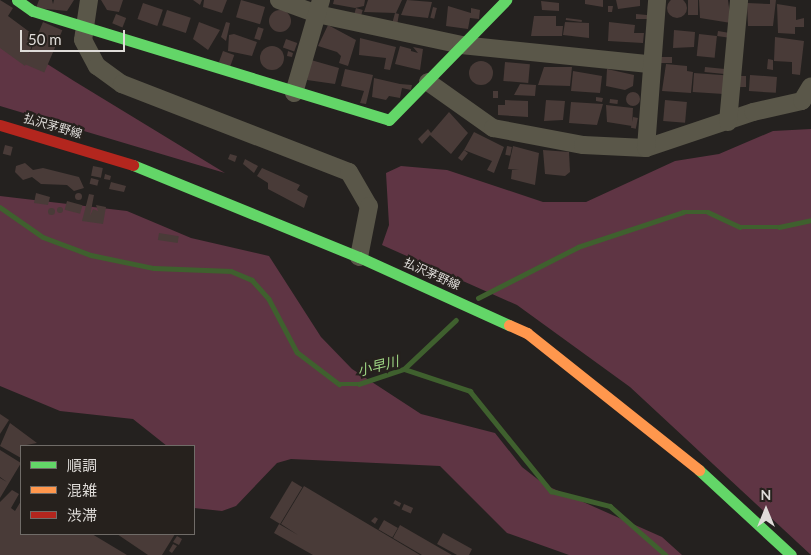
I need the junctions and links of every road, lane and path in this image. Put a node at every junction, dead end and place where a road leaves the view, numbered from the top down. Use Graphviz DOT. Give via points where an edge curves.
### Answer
graph roads {
  1 [pos="17,0"];
  2 [pos="89,0"];
  3 [pos="279,0"];
  4 [pos="506,0"];
  5 [pos="657,0"];
  6 [pos="739,0"];
  7 [pos="319,7"];
  8 [pos="82,25"];
  9 [pos="461,45"];
  10 [pos="649,64"];
  11 [pos="428,82"];
  12 [pos="811,86"];
  13 [pos="294,93"];
  14 [pos="728,122"];
  15 [pos="0,125"];
  16 [pos="646,148"];
  17 [pos="359,257"];
  18 [pos="791,555"];
  1 -- 8 [label="main road" via="32,11"];
  2 -- 8 [label="street"];
  3 -- 7 [label="street"];
  4 -- 9 [label="main road"];
  5 -- 10 [label="street"];
  6 -- 14 [label="street"];
  7 -- 9 [label="street"];
  7 -- 13 [label="street"];
  8 -- 13 [label="main road"];
  8 -- 17 [label="street" via="89,54 122,84 349,172 369,206"];
  9 -- 10 [label="street"];
  9 -- 11 [label="main road"];
  10 -- 16 [label="street"];
  11 -- 13 [label="main road" via="389,120"];
  11 -- 16 [label="street" via="493,128 583,145"];
  12 -- 14 [label="street" via="802,101"];
  14 -- 16 [label="street"];
  15 -- 17 [label="main road, 払沢茅野線" via="121,160"];
  17 -- 18 [label="main road, 払沢茅野線" via="495,316 558,353 716,482"];
}
